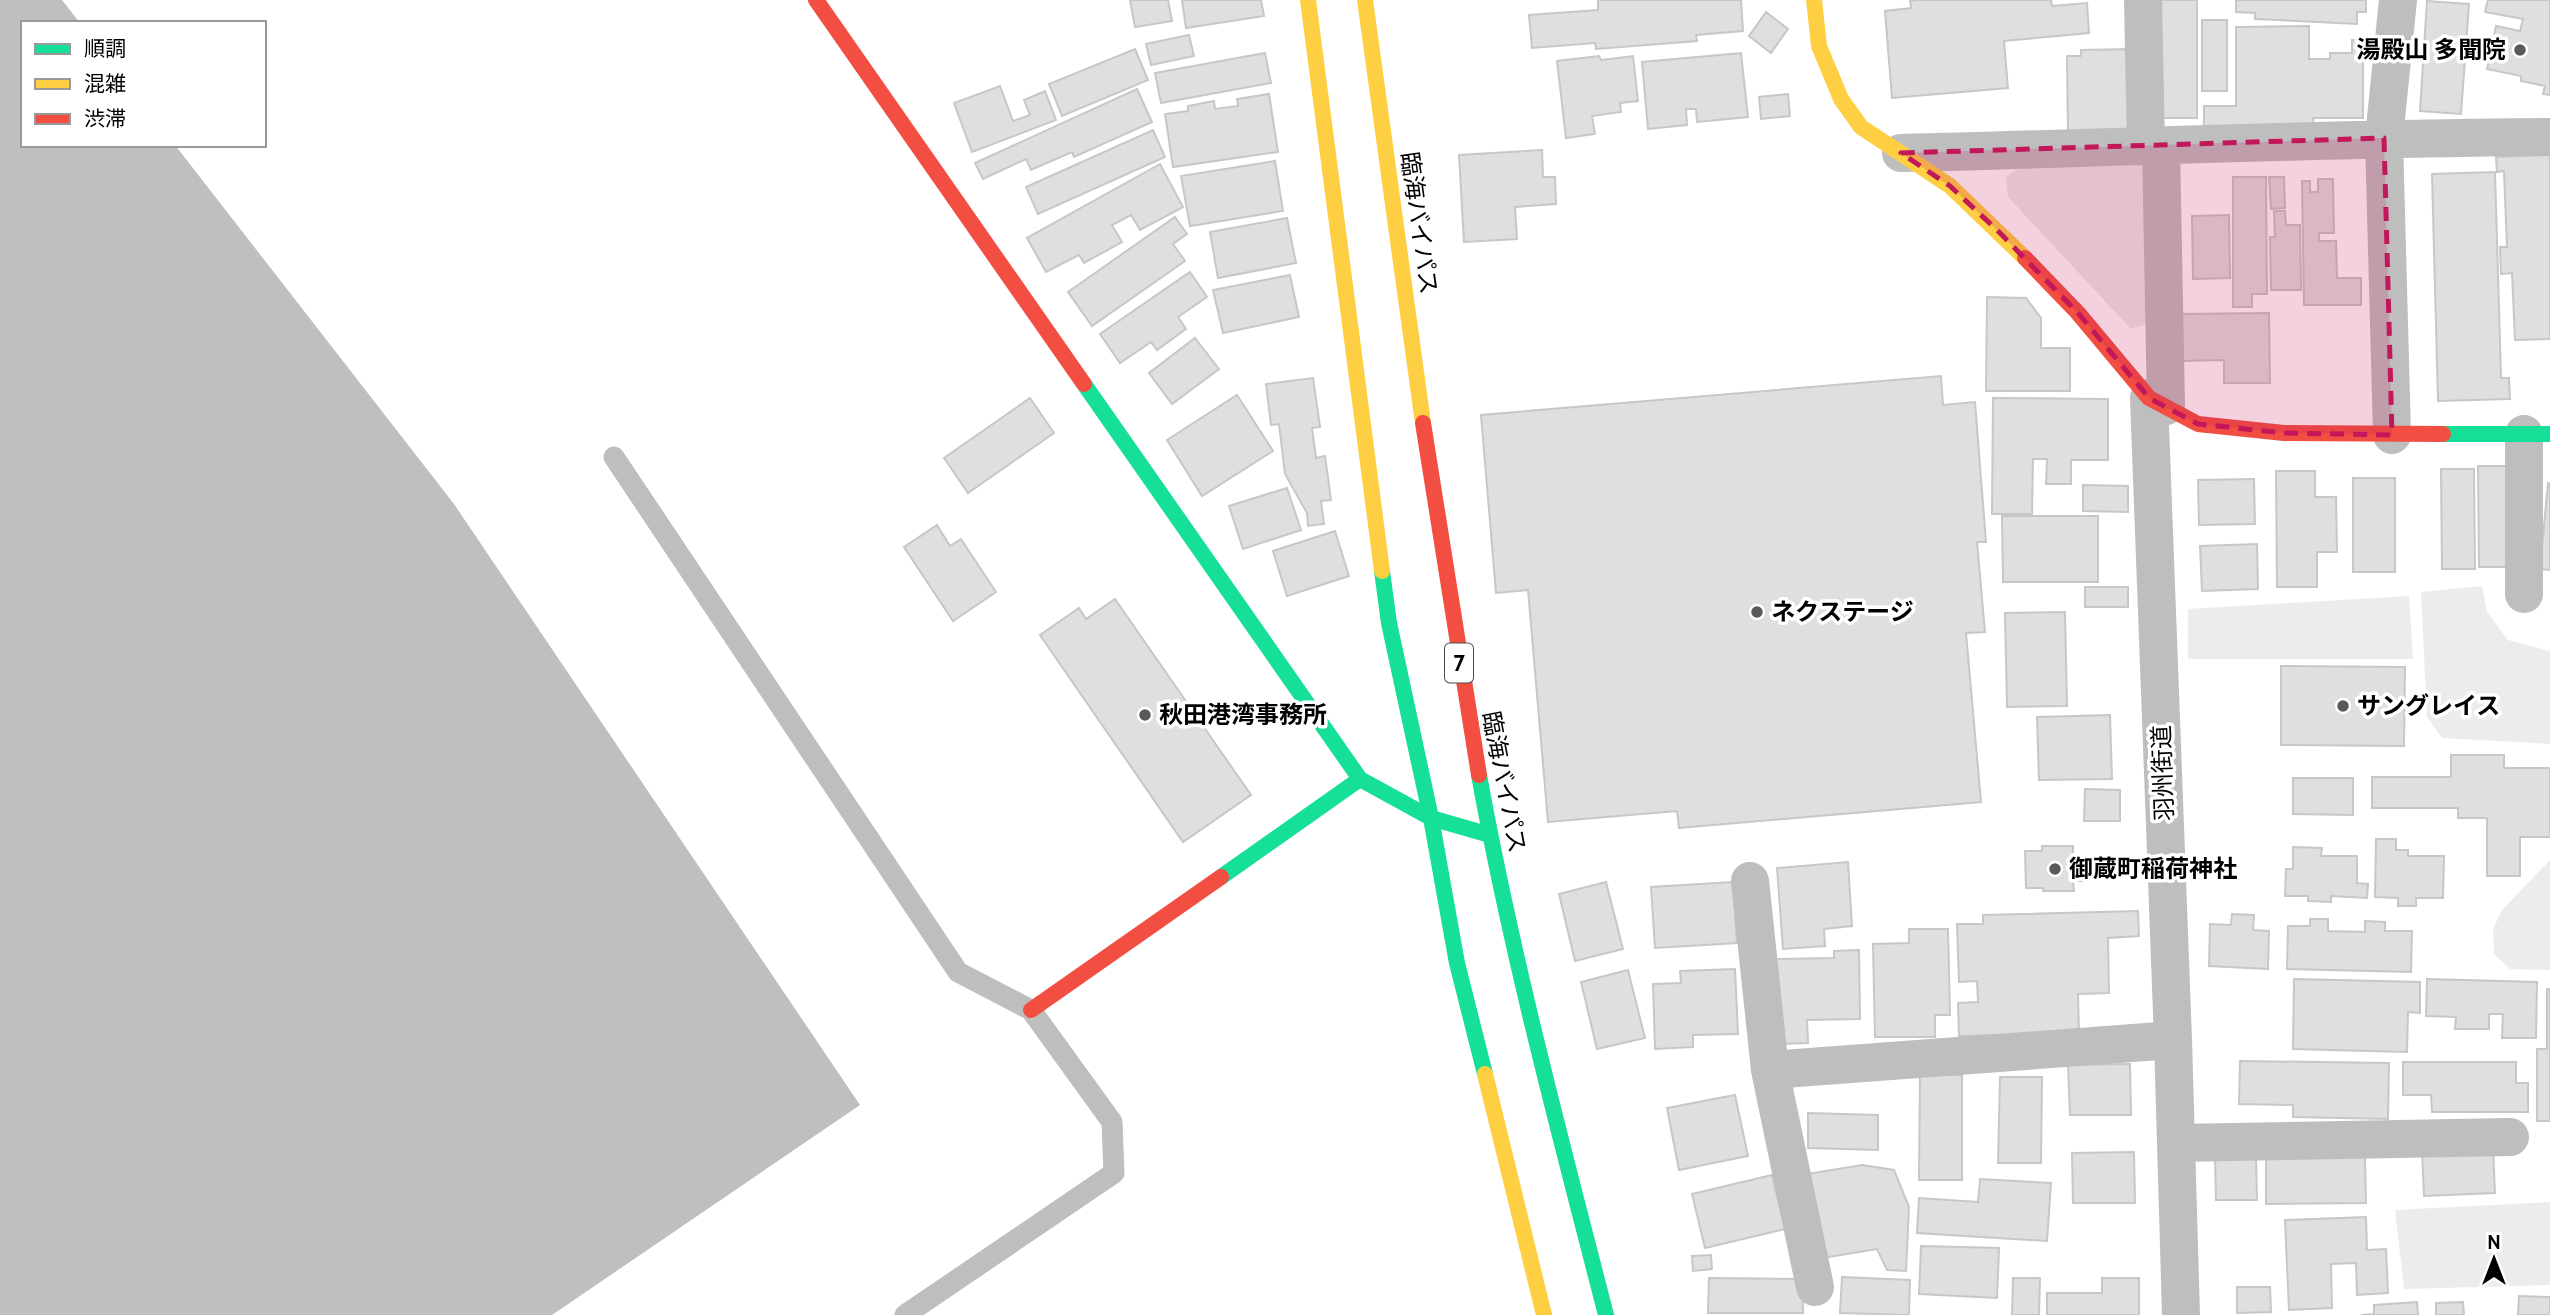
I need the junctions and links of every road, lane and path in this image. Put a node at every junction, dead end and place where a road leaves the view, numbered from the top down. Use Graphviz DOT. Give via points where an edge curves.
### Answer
graph roads {
  1 [pos="816,0"];
  2 [pos="1308,0"];
  3 [pos="1365,0"];
  4 [pos="1814,0"];
  5 [pos="2143,0"];
  6 [pos="2398,0"];
  7 [pos="2550,137"];
  8 [pos="2384,138"];
  9 [pos="2154,147"];
  10 [pos="1900,153"];
  11 [pos="2157,402"];
  12 [pos="2537,434"];
  13 [pos="2392,435"];
  14 [pos="614,457"];
  15 [pos="2524,594"];
  16 [pos="1360,779"];
  17 [pos="1430,818"];
  18 [pos="1490,835"];
  19 [pos="1750,881"];
  20 [pos="1031,1010"];
  21 [pos="2173,1040"];
  22 [pos="1770,1070"];
  23 [pos="2510,1137"];
  24 [pos="2176,1143"];
  25 [pos="1815,1287"];
  26 [pos="905,1315"];
  27 [pos="1544,1315"];
  28 [pos="1606,1315"];
  29 [pos="2181,1315"];
  1 -- 16 [label="main road"];
  2 -- 17 [label="main road" via="1389,623"];
  3 -- 18 [label="main road, 臨海バイパス / 7" via="1450,617"];
  4 -- 10 [label="main road" via="1819,46 1841,99 1861,127"];
  5 -- 9 [label="street, 羽州街道"];
  6 -- 8 [label="street"];
  7 -- 8 [label="street"];
  8 -- 9 [label="street"];
  8 -- 13 [label="street"];
  9 -- 10 [label="street"];
  9 -- 11 [label="street, 羽州街道"];
  10 -- 11 [label="main road" via="1950,186 1997,230"];
  11 -- 13 [label="main road" via="2198,424 2284,433"];
  11 -- 21 [label="street, 羽州街道"];
  12 -- 13 [label="main road"];
  12 -- 15 [label="street"];
  14 -- 20 [label="lane" via="958,971"];
  16 -- 17 [label="main road"];
  16 -- 20 [label="main road"];
  17 -- 18 [label="main road"];
  17 -- 27 [label="main road" via="1457,963"];
  18 -- 28 [label="main road, 臨海バイパス / 7" via="1521,985"];
  19 -- 22 [label="street"];
  20 -- 26 [label="lane" via="1112,1122 1114,1172"];
  21 -- 22 [label="street"];
  21 -- 24 [label="street, 羽州街道"];
  22 -- 25 [label="street"];
  23 -- 24 [label="street"];
  24 -- 29 [label="street, 羽州街道"];
}
